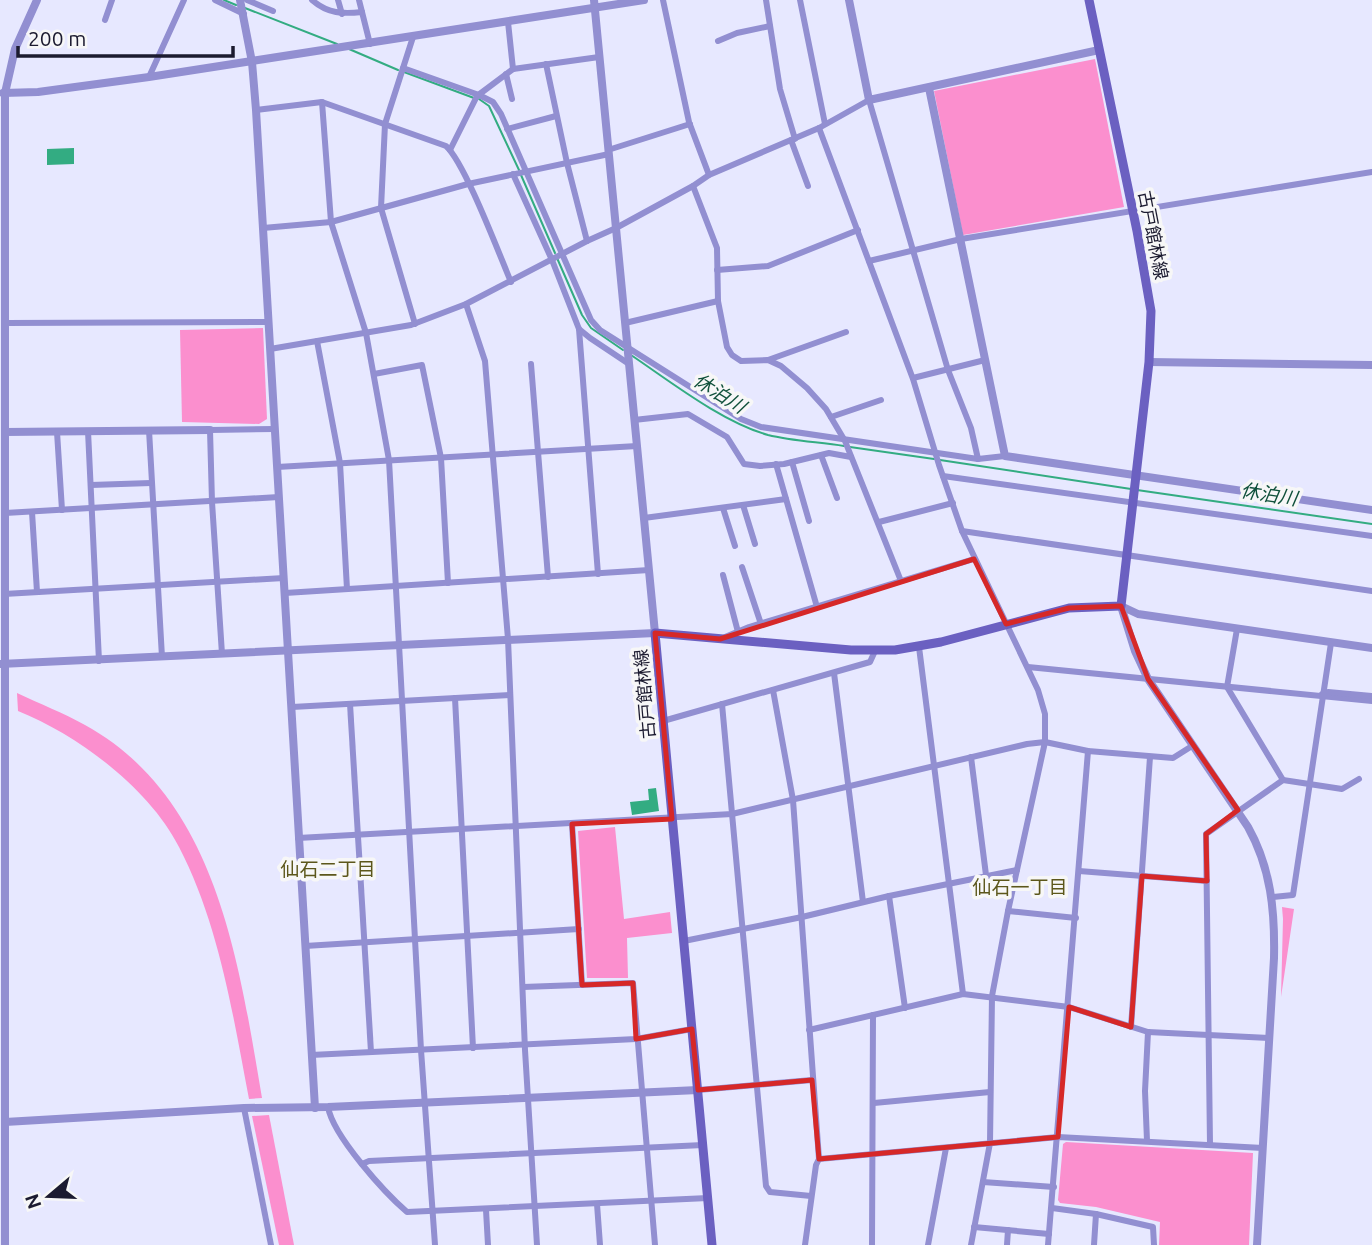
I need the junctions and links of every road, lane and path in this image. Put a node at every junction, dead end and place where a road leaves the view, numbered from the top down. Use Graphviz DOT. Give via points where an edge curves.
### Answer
graph roads {
  1 [pos="37,0"];
  2 [pos="112,0"];
  3 [pos="184,0"];
  4 [pos="215,0"];
  5 [pos="240,0"];
  6 [pos="247,0"];
  7 [pos="312,0"];
  8 [pos="338,0"];
  9 [pos="359,0"];
  10 [pos="644,0"];
  11 [pos="663,0"];
  12 [pos="766,0"];
  13 [pos="800,0"];
  14 [pos="849,0"];
  15 [pos="1089,0"];
  16 [pos="594,4"];
  17 [pos="273,10"];
  18 [pos="243,12"];
  19 [pos="362,12"];
  20 [pos="342,14"];
  21 [pos="105,20"];
  22 [pos="508,22"];
  23 [pos="770,26"];
  24 [pos="413,37"];
  25 [pos="718,41"];
  26 [pos="370,44"];
  27 [pos="1099,50"];
  28 [pos="599,57"];
  29 [pos="252,62"];
  30 [pos="546,64"];
  31 [pos="401,71"];
  32 [pos="510,71"];
  33 [pos="149,77"];
  34 [pos="929,88"];
  35 [pos="3,93"];
  36 [pos="478,95"];
  37 [pos="512,99"];
  38 [pos="869,100"];
  39 [pos="321,102"];
  40 [pos="256,110"];
  41 [pos="556,116"];
  42 [pos="384,124"];
  43 [pos="690,124"];
  44 [pos="822,126"];
  45 [pos="507,129"];
  46 [pos="793,140"];
  47 [pos="450,150"];
  48 [pos="609,152"];
  49 [pos="567,163"];
  50 [pos="525,171"];
  51 [pos="1372,172"];
  52 [pos="514,174"];
  53 [pos="709,175"];
  54 [pos="468,184"];
  55 [pos="693,186"];
  56 [pos="808,186"];
  57 [pos="382,208"];
  58 [pos="3,209"];
  59 [pos="1133,209"];
  60 [pos="331,222"];
  61 [pos="263,228"];
  62 [pos="616,228"];
  63 [pos="858,230"];
  64 [pos="961,239"];
  65 [pos="587,241"];
  66 [pos="912,250"];
  67 [pos="557,257"];
  68 [pos="869,261"];
  69 [pos="717,270"];
  70 [pos="511,282"];
  71 [pos="718,301"];
  72 [pos="466,304"];
  73 [pos="269,322"];
  74 [pos="3,323"];
  75 [pos="625,323"];
  76 [pos="415,324"];
  77 [pos="579,329"];
  78 [pos="846,332"];
  79 [pos="366,333"];
  80 [pos="317,341"];
  81 [pos="270,349"];
  82 [pos="628,355"];
  83 [pos="768,360"];
  84 [pos="985,360"];
  85 [pos="1149,362"];
  86 [pos="531,364"];
  87 [pos="1372,365"];
  88 [pos="948,370"];
  89 [pos="374,374"];
  90 [pos="913,378"];
  91 [pos="881,400"];
  92 [pos="831,417"];
  93 [pos="634,420"];
  94 [pos="274,429"];
  95 [pos="149,430"];
  96 [pos="210,430"];
  97 [pos="88,431"];
  98 [pos="57,432"];
  99 [pos="3,435"];
  100 [pos="845,441"];
  101 [pos="637,446"];
  102 [pos="589,449"];
  103 [pos="538,452"];
  104 [pos="850,454"];
  105 [pos="935,454"];
  106 [pos="492,455"];
  107 [pos="821,455"];
  108 [pos="1005,456"];
  109 [pos="441,458"];
  110 [pos="978,459"];
  111 [pos="389,460"];
  112 [pos="792,462"];
  113 [pos="340,463"];
  114 [pos="776,464"];
  115 [pos="277,467"];
  116 [pos="943,475"];
  117 [pos="1135,477"];
  118 [pos="152,482"];
  119 [pos="91,485"];
  120 [pos="279,498"];
  121 [pos="836,498"];
  122 [pos="786,499"];
  123 [pos="1132,500"];
  124 [pos="212,502"];
  125 [pos="953,503"];
  126 [pos="153,504"];
  127 [pos="743,505"];
  128 [pos="92,507"];
  129 [pos="723,508"];
  130 [pos="62,510"];
  131 [pos="1372,510"];
  132 [pos="32,512"];
  133 [pos="5,513"];
  134 [pos="644,518"];
  135 [pos="809,522"];
  136 [pos="879,522"];
  137 [pos="962,531"];
  138 [pos="1372,536"];
  139 [pos="755,544"];
  140 [pos="735,547"];
  141 [pos="1125,554"];
  142 [pos="974,559"];
  143 [pos="742,566"];
  144 [pos="649,570"];
  145 [pos="598,574"];
  146 [pos="723,575"];
  147 [pos="548,577"];
  148 [pos="284,578"];
  149 [pos="503,580"];
  150 [pos="901,581"];
  151 [pos="219,582"];
  152 [pos="448,583"];
  153 [pos="158,585"];
  154 [pos="396,587"];
  155 [pos="97,589"];
  156 [pos="347,589"];
  157 [pos="1372,591"];
  158 [pos="37,592"];
  159 [pos="285,593"];
  160 [pos="4,594"];
  161 [pos="1121,606"];
  162 [pos="817,607"];
  163 [pos="761,624"];
  164 [pos="1006,624"];
  165 [pos="1237,629"];
  166 [pos="738,632"];
  167 [pos="655,633"];
  168 [pos="508,639"];
  169 [pos="720,639"];
  170 [pos="1331,643"];
  171 [pos="399,645"];
  172 [pos="919,647"];
  173 [pos="1372,648"];
  174 [pos="875,651"];
  175 [pos="287,652"];
  176 [pos="222,654"];
  177 [pos="162,657"];
  178 [pos="99,661"];
  179 [pos="2,664"];
  180 [pos="1028,667"];
  181 [pos="834,673"];
  182 [pos="1147,679"];
  183 [pos="1227,687"];
  184 [pos="773,690"];
  185 [pos="1322,694"];
  186 [pos="510,695"];
  187 [pos="455,698"];
  188 [pos="1372,698"];
  189 [pos="402,701"];
  190 [pos="349,704"];
  191 [pos="722,704"];
  192 [pos="292,707"];
  193 [pos="663,720"];
  194 [pos="1045,743"];
  195 [pos="1192,746"];
  196 [pos="1088,751"];
  197 [pos="971,757"];
  198 [pos="1150,757"];
  199 [pos="934,766"];
  200 [pos="1359,779"];
  201 [pos="1283,780"];
  202 [pos="1310,783"];
  203 [pos="848,787"];
  204 [pos="793,800"];
  205 [pos="1238,810"];
  206 [pos="732,814"];
  207 [pos="672,819"];
  208 [pos="572,824"];
  209 [pos="516,826"];
  210 [pos="462,829"];
  211 [pos="409,831"];
  212 [pos="357,835"];
  213 [pos="298,838"];
  214 [pos="1017,870"];
  215 [pos="1079,871"];
  216 [pos="986,875"];
  217 [pos="1142,877"];
  218 [pos="1207,881"];
  219 [pos="949,883"];
  220 [pos="889,896"];
  221 [pos="1273,897"];
  222 [pos="863,902"];
  223 [pos="1008,911"];
  224 [pos="802,917"];
  225 [pos="1076,918"];
  226 [pos="579,929"];
  227 [pos="742,929"];
  228 [pos="521,932"];
  229 [pos="468,936"];
  230 [pos="416,939"];
  231 [pos="684,941"];
  232 [pos="364,943"];
  233 [pos="304,946"];
  234 [pos="582,985"];
  235 [pos="523,987"];
  236 [pos="963,994"];
  237 [pos="992,996"];
  238 [pos="1069,1007"];
  239 [pos="905,1008"];
  240 [pos="873,1016"];
  241 [pos="1131,1027"];
  242 [pos="692,1029"];
  243 [pos="809,1030"];
  244 [pos="1148,1032"];
  245 [pos="1209,1036"];
  246 [pos="1269,1038"];
  247 [pos="636,1039"];
  248 [pos="525,1045"];
  249 [pos="472,1048"];
  250 [pos="421,1050"];
  251 [pos="371,1052"];
  252 [pos="311,1055"];
  253 [pos="812,1080"];
  254 [pos="757,1084"];
  255 [pos="698,1090"];
  256 [pos="990,1092"];
  257 [pos="641,1093"];
  258 [pos="528,1098"];
  259 [pos="425,1103"];
  260 [pos="874,1103"];
  261 [pos="328,1107"];
  262 [pos="244,1108"];
  263 [pos="315,1108"];
  264 [pos="5,1122"];
  265 [pos="1058,1137"];
  266 [pos="1147,1141"];
  267 [pos="990,1143"];
  268 [pos="703,1144"];
  269 [pos="1210,1144"];
  270 [pos="946,1147"];
  271 [pos="646,1148"];
  272 [pos="1263,1148"];
  273 [pos="874,1153"];
  274 [pos="531,1154"];
  275 [pos="429,1158"];
  276 [pos="819,1159"];
  277 [pos="362,1164"];
  278 [pos="982,1182"];
  279 [pos="1054,1187"];
  280 [pos="811,1196"];
  281 [pos="708,1198"];
  282 [pos="651,1201"];
  283 [pos="597,1204"];
  284 [pos="535,1207"];
  285 [pos="1052,1208"];
  286 [pos="486,1210"];
  287 [pos="433,1212"];
  288 [pos="1096,1214"];
  289 [pos="974,1227"];
  290 [pos="1008,1230"];
  291 [pos="1049,1234"];
  292 [pos="5,1245"];
  293 [pos="271,1245"];
  294 [pos="435,1245"];
  295 [pos="488,1245"];
  296 [pos="537,1245"];
  297 [pos="600,1245"];
  298 [pos="655,1245"];
  299 [pos="712,1245"];
  300 [pos="804,1245"];
  301 [pos="872,1245"];
  302 [pos="928,1245"];
  303 [pos="971,1245"];
  304 [pos="1007,1245"];
  305 [pos="1048,1245"];
  306 [pos="1094,1245"];
  307 [pos="1154,1245"];
  308 [pos="1257,1245"];
  1 -- 35 [label="street" via="15,49"];
  2 -- 21 [label="street"];
  3 -- 33 [label="street"];
  4 -- 18 [label="street"];
  5 -- 18 [label="street"];
  6 -- 17 [label="street"];
  7 -- 20 [label="street"];
  8 -- 20 [label="street"];
  9 -- 19 [label="street"];
  10 -- 16 [label="street"];
  11 -- 43 [label="street"];
  12 -- 23 [label="street"];
  13 -- 44 [label="street"];
  14 -- 38 [label="street"];
  15 -- 27 [label="main road, 古戸館林線"];
  16 -- 22 [label="street"];
  16 -- 28 [label="street"];
  18 -- 29 [label="street"];
  19 -- 20 [label="street"];
  19 -- 26 [label="street"];
  22 -- 24 [label="street"];
  22 -- 32 [label="street"];
  23 -- 25 [label="street"];
  23 -- 46 [label="street"];
  24 -- 26 [label="street"];
  24 -- 31 [label="street"];
  26 -- 29 [label="street"];
  27 -- 34 [label="street"];
  27 -- 59 [label="main road, 古戸館林線"];
  28 -- 30 [label="street"];
  28 -- 48 [label="street"];
  29 -- 33 [label="street"];
  29 -- 40 [label="street"];
  30 -- 32 [label="street"];
  30 -- 41 [label="street"];
  31 -- 36 [label="street"];
  31 -- 42 [label="street"];
  32 -- 36 [label="street"];
  32 -- 37 [label="street"];
  33 -- 35 [label="street"];
  34 -- 38 [label="street"];
  34 -- 64 [label="street"];
  35 -- 58 [label="street"];
  36 -- 45 [label="street" via="493,102"];
  36 -- 47 [label="street"];
  38 -- 44 [label="street"];
  38 -- 66 [label="street"];
  39 -- 40 [label="street"];
  39 -- 42 [label="street"];
  39 -- 60 [label="street"];
  40 -- 61 [label="street"];
  41 -- 45 [label="street"];
  41 -- 49 [label="street"];
  42 -- 47 [label="street"];
  42 -- 57 [label="street"];
  43 -- 48 [label="street"];
  43 -- 53 [label="street"];
  44 -- 46 [label="street"];
  44 -- 63 [label="street"];
  45 -- 50 [label="street"];
  46 -- 53 [label="street"];
  46 -- 56 [label="street"];
  47 -- 54 [label="street"];
  48 -- 49 [label="street"];
  48 -- 62 [label="street"];
  49 -- 50 [label="street"];
  49 -- 65 [label="street"];
  50 -- 52 [label="street"];
  50 -- 67 [label="street"];
  51 -- 59 [label="street"];
  52 -- 54 [label="street"];
  52 -- 67 [label="street"];
  53 -- 55 [label="street"];
  54 -- 57 [label="street"];
  54 -- 70 [label="street"];
  55 -- 62 [label="street"];
  55 -- 69 [label="street" via="717,248"];
  57 -- 60 [label="street"];
  57 -- 76 [label="street"];
  58 -- 74 [label="street"];
  59 -- 64 [label="street"];
  59 -- 85 [label="main road, 古戸館林線" via="1151,311"];
  60 -- 61 [label="street"];
  60 -- 79 [label="street"];
  61 -- 73 [label="street"];
  62 -- 65 [label="street"];
  62 -- 75 [label="street"];
  63 -- 68 [label="street"];
  63 -- 69 [label="street" via="768,265"];
  64 -- 66 [label="street"];
  64 -- 84 [label="street"];
  65 -- 67 [label="street"];
  66 -- 68 [label="street"];
  66 -- 88 [label="street"];
  67 -- 70 [label="street"];
  67 -- 77 [label="street"];
  67 -- 82 [label="street" via="591,320"];
  68 -- 90 [label="street"];
  69 -- 71 [label="street"];
  70 -- 72 [label="street"];
  71 -- 75 [label="street"];
  71 -- 83 [label="street" via="732,355 741,361"];
  72 -- 76 [label="street"];
  72 -- 106 [label="street" via="485,361"];
  73 -- 74 [label="street"];
  73 -- 81 [label="street"];
  74 -- 99 [label="street"];
  75 -- 82 [label="street"];
  76 -- 79 [label="street"];
  77 -- 82 [label="street"];
  77 -- 102 [label="street"];
  78 -- 83 [label="street"];
  79 -- 80 [label="street"];
  79 -- 89 [label="street"];
  80 -- 81 [label="street"];
  80 -- 113 [label="street"];
  81 -- 94 [label="street"];
  82 -- 93 [label="street"];
  82 -- 100 [label="street" via="761,427"];
  83 -- 92 [label="street" via="807,388"];
  84 -- 88 [label="street"];
  84 -- 108 [label="street"];
  85 -- 87 [label="street"];
  85 -- 117 [label="main road, 古戸館林線"];
  86 -- 103 [label="street"];
  88 -- 90 [label="street"];
  88 -- 110 [label="street"];
  89 -- 109 [label="street" via="422,365"];
  89 -- 111 [label="street"];
  90 -- 105 [label="street"];
  91 -- 92 [label="street"];
  92 -- 100 [label="street"];
  93 -- 101 [label="street"];
  93 -- 114 [label="street" via="688,414 727,437 744,464"];
  94 -- 96 [label="street"];
  94 -- 115 [label="street"];
  95 -- 96 [label="street"];
  95 -- 97 [label="street"];
  95 -- 118 [label="street"];
  96 -- 124 [label="street"];
  97 -- 98 [label="street"];
  97 -- 119 [label="street"];
  98 -- 99 [label="street"];
  98 -- 130 [label="street"];
  99 -- 133 [label="street"];
  100 -- 104 [label="street"];
  100 -- 105 [label="street"];
  101 -- 102 [label="street"];
  101 -- 134 [label="street"];
  102 -- 103 [label="street"];
  102 -- 145 [label="street"];
  103 -- 106 [label="street"];
  103 -- 147 [label="street"];
  104 -- 107 [label="street"];
  104 -- 136 [label="street"];
  105 -- 110 [label="street"];
  105 -- 116 [label="street"];
  106 -- 109 [label="street"];
  106 -- 149 [label="street"];
  107 -- 112 [label="street"];
  107 -- 121 [label="street"];
  108 -- 110 [label="street"];
  108 -- 117 [label="street"];
  109 -- 111 [label="street"];
  109 -- 152 [label="street"];
  111 -- 113 [label="street"];
  111 -- 154 [label="street"];
  112 -- 114 [label="street"];
  112 -- 135 [label="street"];
  113 -- 115 [label="street"];
  113 -- 156 [label="street"];
  114 -- 122 [label="street"];
  115 -- 120 [label="street"];
  116 -- 123 [label="street"];
  116 -- 125 [label="street"];
  117 -- 123 [label="main road, 古戸館林線"];
  117 -- 131 [label="street"];
  118 -- 119 [label="street"];
  118 -- 126 [label="street"];
  119 -- 128 [label="street"];
  120 -- 124 [label="street"];
  120 -- 148 [label="street"];
  122 -- 127 [label="street"];
  122 -- 162 [label="street"];
  123 -- 138 [label="street"];
  123 -- 141 [label="main road"];
  124 -- 126 [label="street"];
  124 -- 151 [label="street"];
  125 -- 136 [label="street"];
  125 -- 137 [label="street"];
  126 -- 128 [label="street"];
  126 -- 153 [label="street"];
  127 -- 129 [label="street"];
  127 -- 139 [label="street"];
  128 -- 130 [label="street"];
  128 -- 155 [label="street"];
  129 -- 134 [label="street"];
  129 -- 140 [label="street"];
  130 -- 132 [label="street"];
  132 -- 133 [label="street"];
  132 -- 158 [label="street"];
  133 -- 160 [label="street"];
  134 -- 144 [label="street"];
  136 -- 150 [label="street"];
  137 -- 141 [label="street"];
  137 -- 142 [label="street"];
  141 -- 157 [label="street"];
  141 -- 161 [label="main road"];
  142 -- 150 [label="street"];
  142 -- 164 [label="street"];
  143 -- 163 [label="street"];
  144 -- 145 [label="street"];
  144 -- 167 [label="street"];
  145 -- 147 [label="street"];
  146 -- 166 [label="street"];
  147 -- 149 [label="street"];
  148 -- 151 [label="street"];
  148 -- 159 [label="street"];
  149 -- 152 [label="street"];
  149 -- 168 [label="street"];
  150 -- 162 [label="street"];
  151 -- 153 [label="street"];
  151 -- 176 [label="street"];
  152 -- 154 [label="street"];
  153 -- 155 [label="street"];
  153 -- 177 [label="street"];
  154 -- 156 [label="street"];
  154 -- 171 [label="street"];
  155 -- 158 [label="street"];
  155 -- 178 [label="street"];
  156 -- 159 [label="street"];
  158 -- 160 [label="street"];
  159 -- 175 [label="street"];
  160 -- 179 [label="street"];
  161 -- 164 [label="main road, 古戸館林線" via="1077,607"];
  161 -- 165 [label="street" via="1138,614"];
  161 -- 182 [label="street"];
  162 -- 163 [label="street"];
  163 -- 166 [label="street"];
  164 -- 172 [label="main road, 古戸館林線"];
  164 -- 180 [label="street"];
  165 -- 170 [label="street"];
  165 -- 183 [label="street"];
  166 -- 169 [label="street"];
  167 -- 168 [label="street"];
  167 -- 169 [label="main road, 古戸館林線"];
  167 -- 193 [label="main road, 古戸館林線"];
  168 -- 171 [label="street"];
  168 -- 186 [label="street"];
  169 -- 174 [label="main road, 古戸館林線"];
  170 -- 173 [label="street"];
  170 -- 185 [label="street"];
  171 -- 175 [label="street"];
  171 -- 189 [label="street"];
  172 -- 174 [label="main road, 古戸館林線"];
  172 -- 199 [label="street"];
  174 -- 181 [label="street" via="870,662"];
  175 -- 176 [label="street"];
  175 -- 192 [label="street"];
  176 -- 177 [label="street"];
  177 -- 178 [label="street"];
  178 -- 179 [label="street"];
  179 -- 264 [label="street"];
  180 -- 182 [label="street"];
  180 -- 194 [label="street" via="1045,714"];
  181 -- 184 [label="street"];
  181 -- 203 [label="street"];
  182 -- 183 [label="street"];
  182 -- 195 [label="street"];
  183 -- 185 [label="street"];
  183 -- 201 [label="street"];
  184 -- 191 [label="street"];
  184 -- 204 [label="street"];
  185 -- 188 [label="street"];
  185 -- 202 [label="street"];
  186 -- 187 [label="street"];
  186 -- 209 [label="street"];
  187 -- 189 [label="street"];
  187 -- 210 [label="street"];
  189 -- 190 [label="street"];
  189 -- 211 [label="street"];
  190 -- 192 [label="street"];
  190 -- 212 [label="street"];
  191 -- 193 [label="street"];
  191 -- 206 [label="street"];
  192 -- 213 [label="street"];
  193 -- 207 [label="main road, 古戸館林線"];
  194 -- 196 [label="street"];
  194 -- 197 [label="street"];
  194 -- 214 [label="street"];
  195 -- 198 [label="street" via="1176,758"];
  195 -- 205 [label="street"];
  196 -- 198 [label="street"];
  196 -- 215 [label="street"];
  197 -- 199 [label="street"];
  197 -- 216 [label="street"];
  198 -- 217 [label="street"];
  199 -- 203 [label="street"];
  199 -- 219 [label="street"];
  200 -- 202 [label="street" via="1342,789"];
  201 -- 202 [label="street"];
  201 -- 205 [label="street"];
  202 -- 221 [label="street" via="1293,895"];
  203 -- 204 [label="street"];
  203 -- 222 [label="street"];
  204 -- 206 [label="street"];
  204 -- 224 [label="street"];
  205 -- 218 [label="street" via="1206,834"];
  205 -- 221 [label="street" via="1259,849"];
  206 -- 207 [label="street"];
  206 -- 227 [label="street"];
  207 -- 208 [label="street"];
  207 -- 231 [label="main road, 古戸館林線"];
  208 -- 209 [label="street"];
  208 -- 226 [label="street"];
  209 -- 210 [label="street"];
  209 -- 228 [label="street"];
  210 -- 211 [label="street"];
  210 -- 229 [label="street"];
  211 -- 212 [label="street"];
  211 -- 230 [label="street"];
  212 -- 213 [label="street"];
  212 -- 232 [label="street"];
  213 -- 233 [label="street"];
  214 -- 216 [label="street"];
  214 -- 223 [label="street"];
  215 -- 217 [label="street"];
  215 -- 225 [label="street"];
  216 -- 219 [label="street"];
  217 -- 218 [label="street"];
  217 -- 241 [label="street"];
  218 -- 245 [label="street"];
  219 -- 220 [label="street"];
  219 -- 236 [label="street"];
  220 -- 222 [label="street"];
  220 -- 239 [label="street"];
  221 -- 246 [label="street"];
  222 -- 224 [label="street"];
  223 -- 225 [label="street"];
  223 -- 237 [label="street"];
  224 -- 227 [label="street"];
  224 -- 243 [label="street"];
  225 -- 238 [label="street"];
  226 -- 228 [label="street"];
  226 -- 234 [label="street"];
  227 -- 231 [label="street"];
  227 -- 254 [label="street"];
  228 -- 229 [label="street"];
  228 -- 235 [label="street"];
  229 -- 230 [label="street"];
  229 -- 249 [label="street"];
  230 -- 232 [label="street"];
  230 -- 250 [label="street"];
  231 -- 242 [label="main road, 古戸館林線"];
  232 -- 233 [label="street"];
  232 -- 251 [label="street"];
  233 -- 252 [label="street"];
  234 -- 235 [label="street"];
  234 -- 247 [label="street" via="632,983"];
  235 -- 248 [label="street"];
  236 -- 237 [label="street"];
  236 -- 239 [label="street"];
  237 -- 238 [label="street"];
  237 -- 256 [label="street"];
  238 -- 241 [label="street"];
  238 -- 265 [label="street"];
  239 -- 240 [label="street"];
  240 -- 243 [label="street"];
  240 -- 260 [label="street"];
  241 -- 244 [label="street"];
  242 -- 247 [label="street"];
  242 -- 255 [label="main road, 古戸館林線"];
  243 -- 253 [label="street"];
  244 -- 245 [label="street"];
  244 -- 266 [label="street"];
  245 -- 246 [label="street"];
  245 -- 269 [label="street"];
  246 -- 272 [label="street"];
  247 -- 248 [label="street"];
  247 -- 257 [label="street"];
  248 -- 249 [label="street"];
  248 -- 258 [label="street"];
  249 -- 250 [label="street"];
  250 -- 251 [label="street"];
  250 -- 259 [label="street"];
  251 -- 252 [label="street"];
  252 -- 263 [label="street"];
  253 -- 254 [label="street"];
  253 -- 276 [label="street"];
  254 -- 255 [label="street"];
  254 -- 280 [label="street" via="767,1189"];
  255 -- 257 [label="street"];
  255 -- 268 [label="main road, 古戸館林線"];
  256 -- 260 [label="street"];
  256 -- 267 [label="street"];
  257 -- 258 [label="street"];
  257 -- 271 [label="street"];
  258 -- 259 [label="street"];
  258 -- 274 [label="street"];
  259 -- 261 [label="street"];
  259 -- 275 [label="street"];
  260 -- 273 [label="street"];
  261 -- 263 [label="street"];
  261 -- 277 [label="street" via="335,1126"];
  262 -- 263 [label="street"];
  262 -- 264 [label="street"];
  262 -- 293 [label="street"];
  264 -- 292 [label="street"];
  265 -- 266 [label="street"];
  265 -- 267 [label="street"];
  265 -- 279 [label="street"];
  266 -- 269 [label="street"];
  267 -- 270 [label="street"];
  267 -- 278 [label="street"];
  268 -- 271 [label="street"];
  268 -- 281 [label="main road, 古戸館林線"];
  269 -- 272 [label="street"];
  270 -- 273 [label="street"];
  270 -- 302 [label="street"];
  271 -- 274 [label="street"];
  271 -- 282 [label="street"];
  272 -- 308 [label="street"];
  273 -- 276 [label="street"];
  273 -- 301 [label="street"];
  274 -- 275 [label="street"];
  274 -- 284 [label="street"];
  275 -- 277 [label="street"];
  275 -- 287 [label="street"];
  276 -- 280 [label="street"];
  277 -- 287 [label="street" via="407,1212"];
  278 -- 279 [label="street"];
  278 -- 289 [label="street"];
  279 -- 285 [label="street"];
  280 -- 300 [label="street"];
  281 -- 282 [label="street"];
  281 -- 299 [label="main road, 古戸館林線"];
  282 -- 283 [label="street"];
  282 -- 298 [label="street"];
  283 -- 284 [label="street"];
  283 -- 297 [label="street"];
  284 -- 286 [label="street"];
  284 -- 296 [label="street"];
  285 -- 288 [label="street"];
  285 -- 291 [label="street"];
  286 -- 287 [label="street"];
  286 -- 295 [label="street"];
  287 -- 294 [label="street"];
  288 -- 306 [label="street"];
  288 -- 307 [label="street" via="1153,1227"];
  289 -- 290 [label="street"];
  289 -- 303 [label="street"];
  290 -- 291 [label="street"];
  290 -- 304 [label="street"];
  291 -- 305 [label="street"];
}
